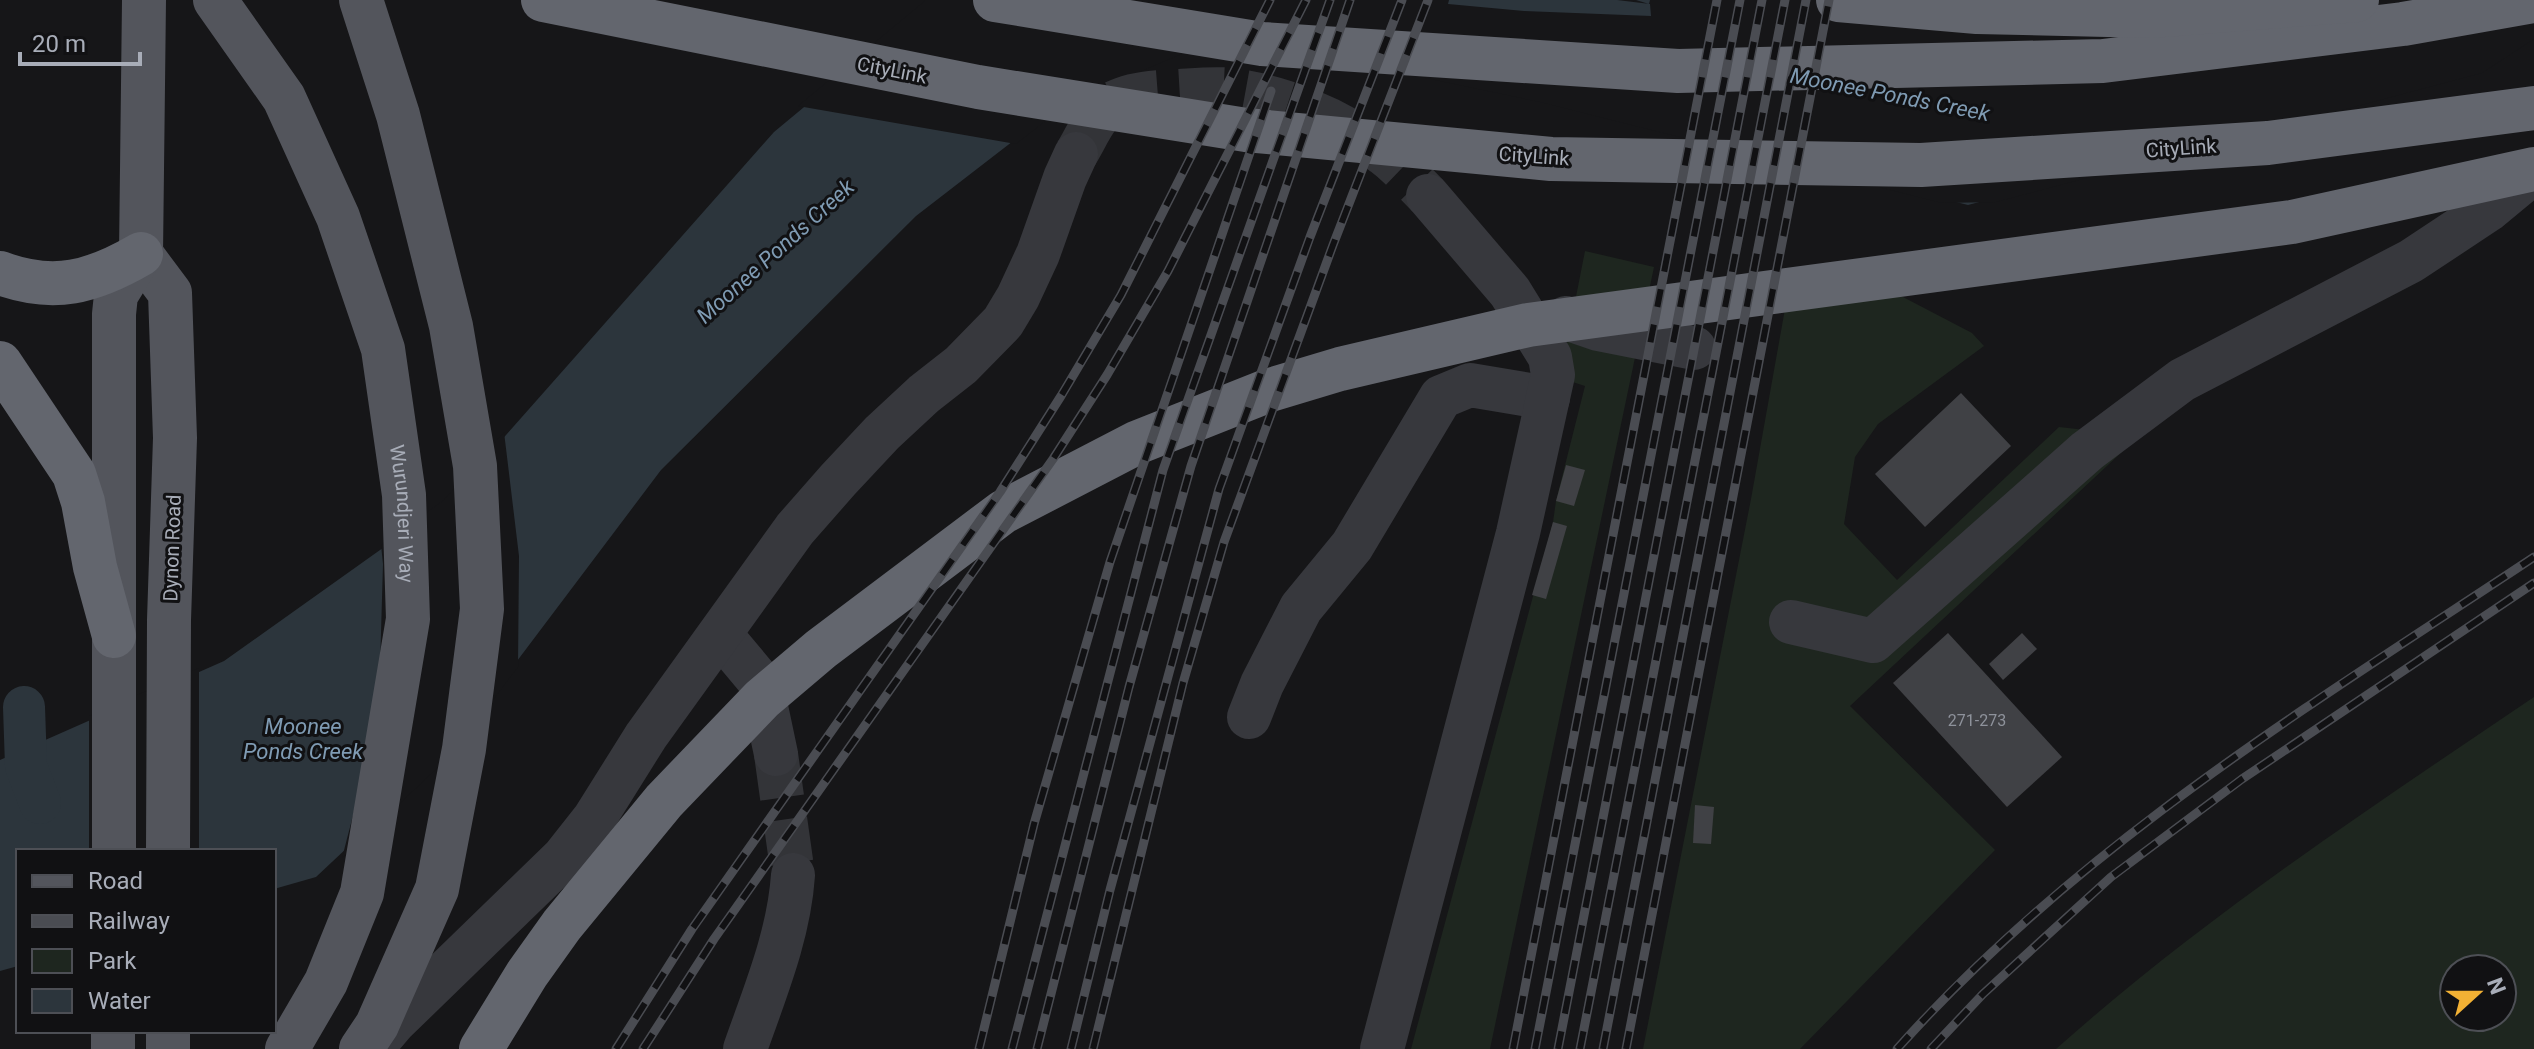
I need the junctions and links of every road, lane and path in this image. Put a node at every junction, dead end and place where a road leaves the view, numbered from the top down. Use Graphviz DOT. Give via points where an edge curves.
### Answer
graph roads {
  1 [pos="144,0"];
  2 [pos="361,0"];
  3 [pos="543,0"];
  4 [pos="995,0"];
  5 [pos="1838,0"];
  6 [pos="2357,0"];
  7 [pos="2534,1"];
  8 [pos="224,12"];
  9 [pos="2534,108"];
  10 [pos="1076,154"];
  11 [pos="2534,170"];
  12 [pos="1428,196"];
  13 [pos="141,254"];
  14 [pos="0,273"];
  15 [pos="1510,292"];
  16 [pos="1694,348"];
  17 [pos="0,363"];
  18 [pos="1551,386"];
  19 [pos="1791,622"];
  20 [pos="720,634"];
  21 [pos="114,636"];
  22 [pos="1249,717"];
  23 [pos="776,754"];
  24 [pos="114,849"];
  25 [pos="168,849"];
  26 [pos="793,875"];
  27 [pos="287,1049"];
  28 [pos="361,1049"];
  29 [pos="371,1049"];
  30 [pos="481,1049"];
  31 [pos="745,1049"];
  32 [pos="1382,1049"];
  1 -- 13 [label="main road"];
  2 -- 28 [label="main road" via="398,115 451,326 475,466 482,609 464,749 437,889 377,1025"];
  3 -- 9 [label="highway, CityLink" via="978,87 1246,130 1551,159 1921,165 2268,143"];
  4 -- 7 [label="highway" via="1262,44 1678,71 2103,61 2403,24"];
  5 -- 6 [label="highway" via="1977,12 2151,16"];
  8 -- 27 [label="main road, Wurundjeri Way" via="284,98 338,217 383,349 404,495 408,619 362,893 326,982"];
  10 -- 20 [label="street" via="1038,254 1003,322 838,480 795,529"];
  11 -- 19 [label="street" via="2488,210 2411,261 2182,380 2087,451 1873,641"];
  11 -- 30 [label="highway" via="2292,222 1528,325 1340,369 1267,391 1136,443 1003,512 762,699 664,801 562,925"];
  12 -- 15 [label="street"];
  13 -- 14 [label="highway" via="95,277 59,284"];
  13 -- 21 [label="main road" via="116,295 114,314"];
  13 -- 25 [label="main road, Dynon Road" via="170,293 175,438"];
  15 -- 16 [label="street" via="1598,329"];
  15 -- 18 [label="street" via="1550,357"];
  17 -- 21 [label="highway" via="74,474"];
  18 -- 22 [label="street" via="1470,385 1441,397 1352,546 1301,608"];
  18 -- 32 [label="street" via="1518,533"];
  20 -- 23 [label="street" via="761,683"];
  20 -- 29 [label="street" via="564,857"];
  21 -- 24 [label="main road"];
  26 -- 31 [label="street" via="782,944"];
}
